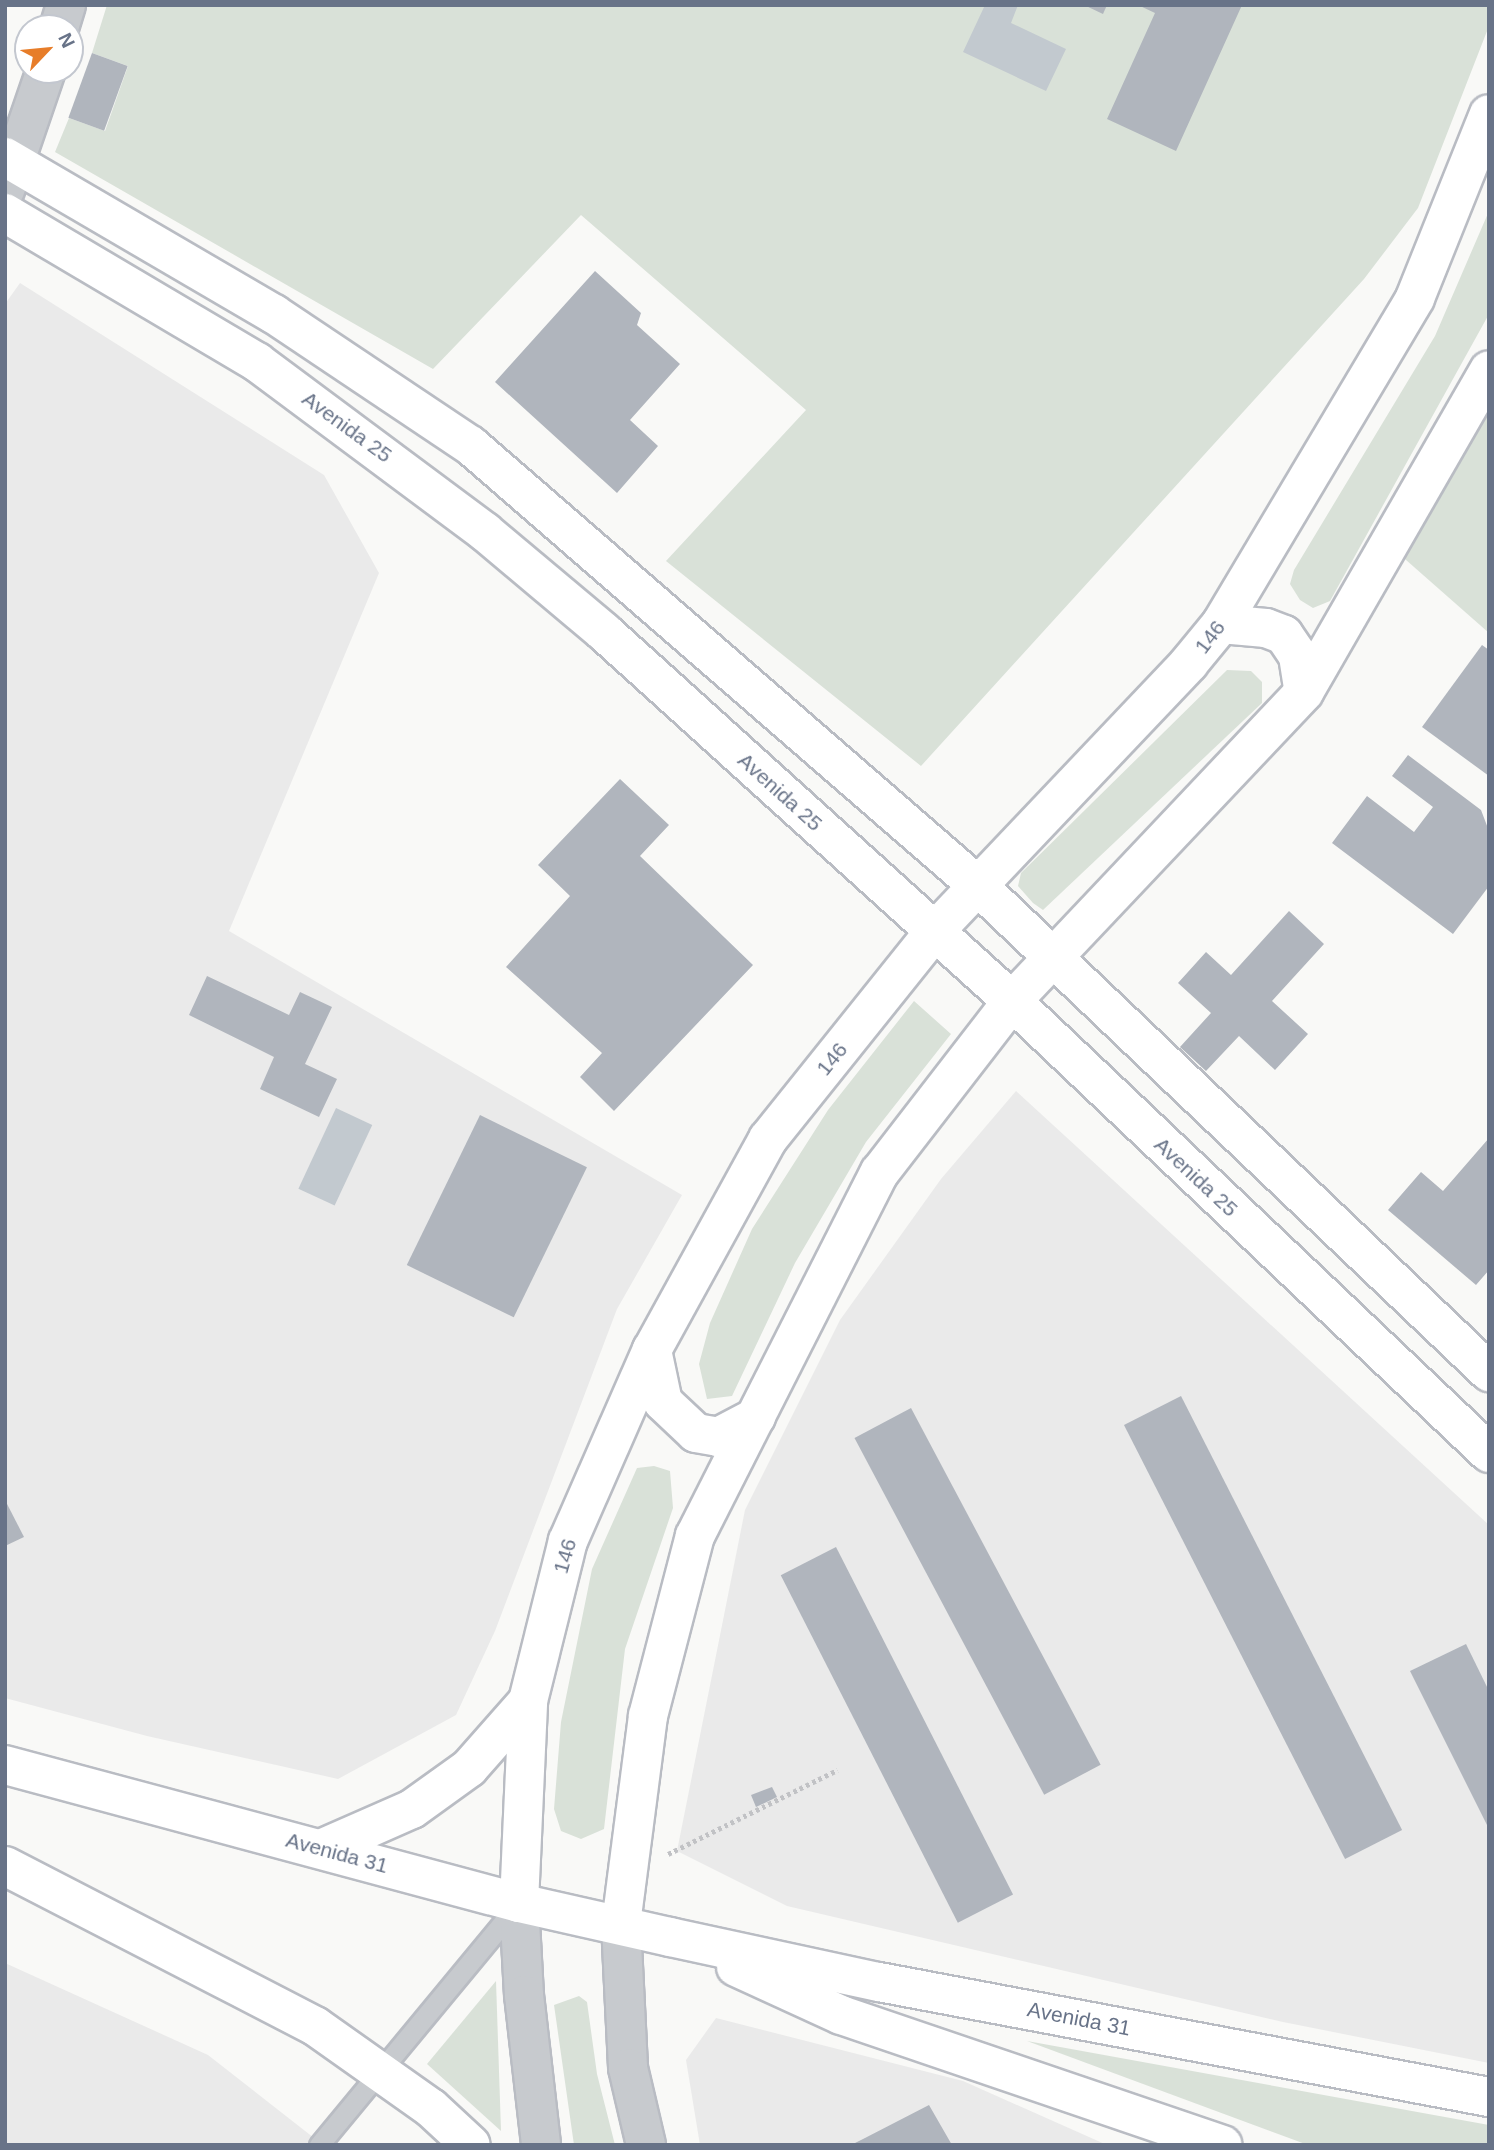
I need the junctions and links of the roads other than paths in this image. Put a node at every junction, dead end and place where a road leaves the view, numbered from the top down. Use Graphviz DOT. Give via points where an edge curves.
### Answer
graph roads {
  1 [pos="41,84"];
  2 [pos="1489,114"];
  3 [pos="10,169"];
  4 [pos="5,213"];
  5 [pos="1489,370"];
  6 [pos="1221,624"];
  7 [pos="1304,692"];
  8 [pos="977,885"];
  9 [pos="934,932"];
  10 [pos="1053,958"];
  11 [pos="1012,1001"];
  12 [pos="652,1350"];
  13 [pos="1489,1372"];
  14 [pos="756,1417"];
  15 [pos="1489,1453"];
  16 [pos="528,1701"];
  17 [pos="5,1765"];
  18 [pos="321,1849"];
  19 [pos="5,1866"];
  20 [pos="519,1903"];
  21 [pos="621,1924"];
  22 [pos="670,1937"];
  23 [pos="380,2071"];
  24 [pos="1489,2097"];
  25 [pos="319,2145"];
  26 [pos="471,2145"];
  27 [pos="541,2145"];
  28 [pos="646,2145"];
  29 [pos="1222,2145"];
  1 -- 3 [label="street"];
  2 -- 6 [label="main road, 146" via="1415,298"];
  3 -- 8 [label="main road" via="274,314 470,445"];
  4 -- 9 [label="main road, Avenida 25" via="257,362 436,491 604,632"];
  5 -- 7 [label="main road"];
  6 -- 7 [label="main road" via="1266,628 1284,635 1298,656"];
  6 -- 8 [label="main road, 146"];
  7 -- 10 [label="main road"];
  8 -- 9 [label="main road, 146"];
  8 -- 10 [label="main road"];
  9 -- 11 [label="main road, Avenida 25"];
  9 -- 12 [label="main road, 146" via="768,1139"];
  10 -- 11 [label="main road"];
  10 -- 13 [label="main road"];
  11 -- 14 [label="main road" via="880,1172"];
  11 -- 15 [label="main road, Avenida 25"];
  12 -- 14 [label="main road" via="663,1402 696,1433 718,1437"];
  12 -- 16 [label="main road, 146" via="568,1541"];
  14 -- 21 [label="main road" via="695,1536 648,1716"];
  16 -- 18 [label="main road" via="458,1777 412,1809"];
  16 -- 20 [label="main road, 146"];
  17 -- 18 [label="main road, Avenida 31"];
  18 -- 20 [label="main road, Avenida 31"];
  19 -- 23 [label="main road" via="315,2026"];
  20 -- 21 [label="main road, Avenida 31"];
  20 -- 23 [label="lane"];
  20 -- 27 [label="street, 146"];
  21 -- 22 [label="main road, Avenida 31"];
  21 -- 28 [label="street" via="628,2068"];
  22 -- 24 [label="main road, Avenida 31" via="879,1982"];
  22 -- 29 [label="main road, Avenida 31" via="841,2015"];
  23 -- 25 [label="lane"];
  23 -- 26 [label="main road"];
}
